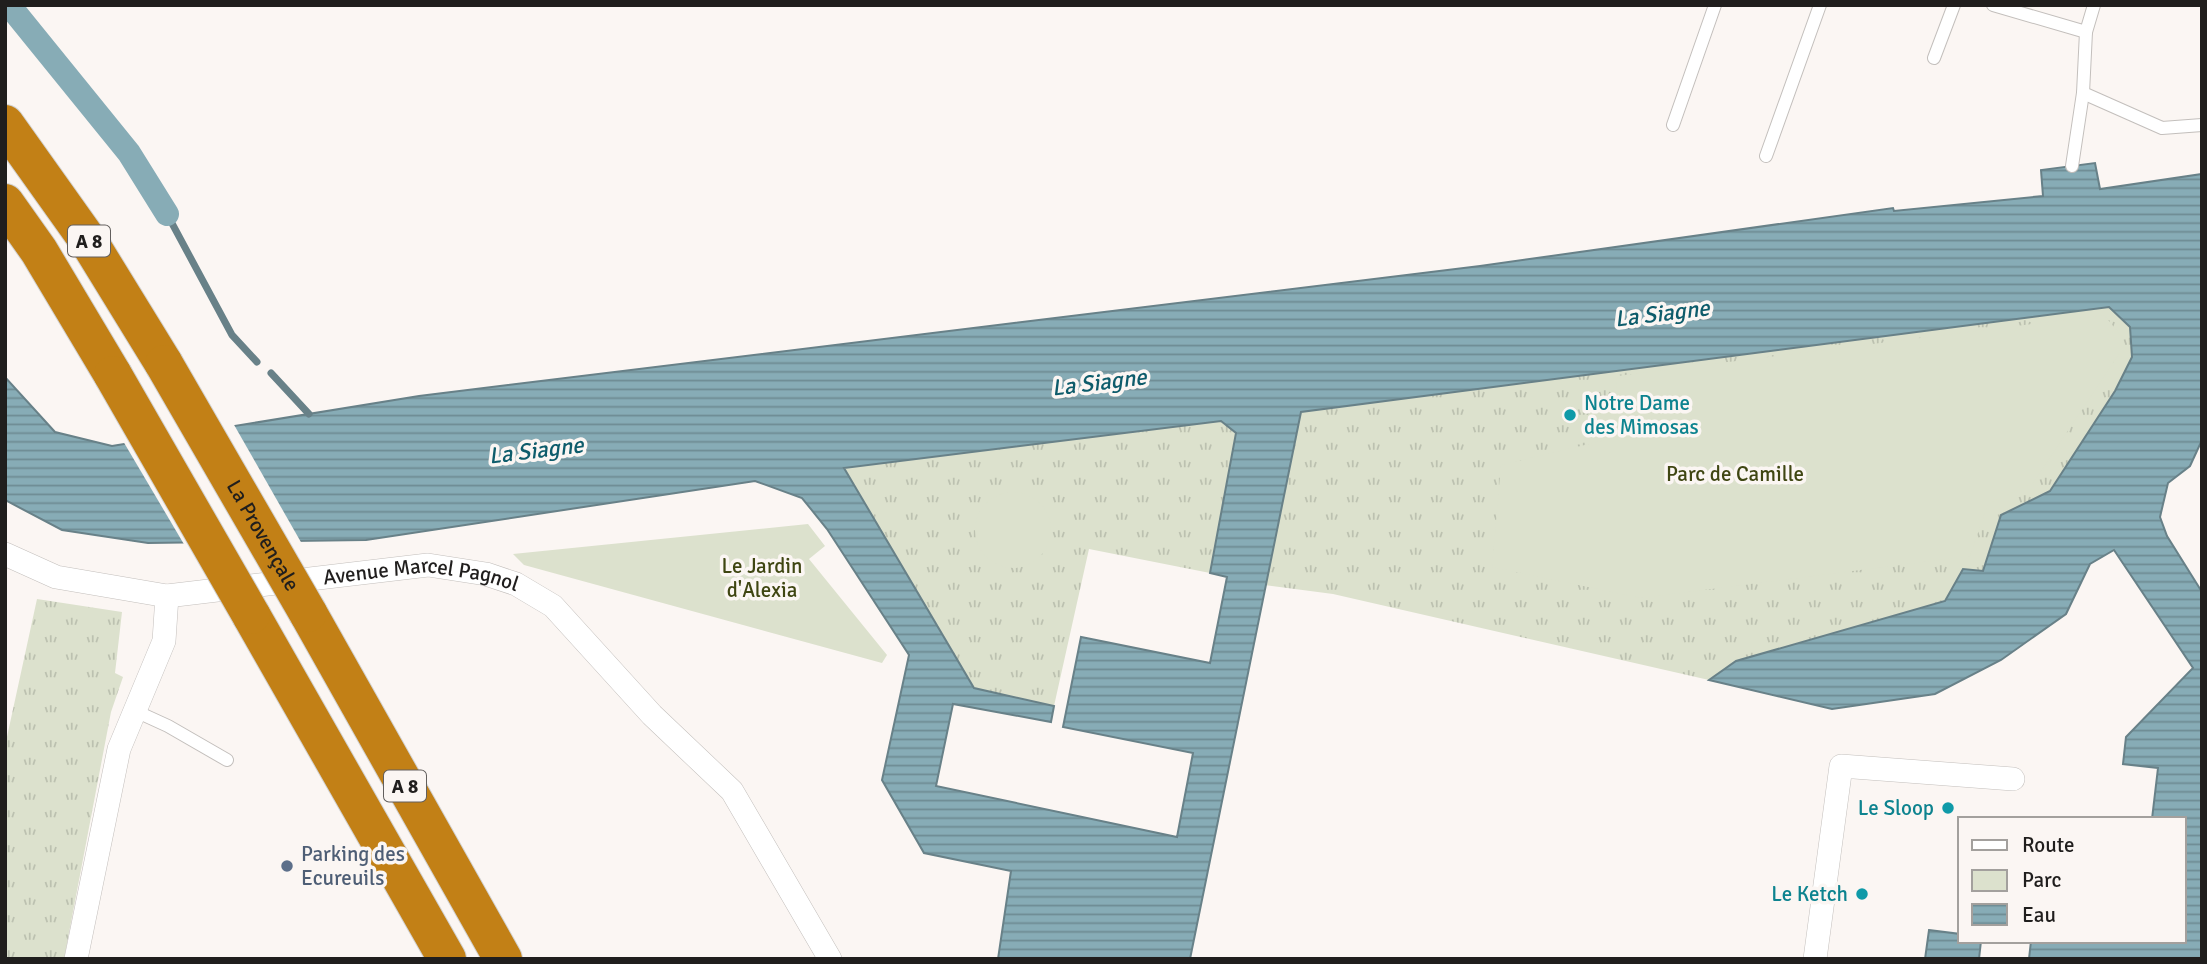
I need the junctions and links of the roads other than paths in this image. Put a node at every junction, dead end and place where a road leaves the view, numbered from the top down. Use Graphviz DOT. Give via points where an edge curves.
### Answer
graph roads {
  1 [pos="1715,5"];
  2 [pos="1820,5"];
  3 [pos="1954,5"];
  4 [pos="1993,5"];
  5 [pos="2094,5"];
  6 [pos="2086,32"];
  7 [pos="1934,58"];
  8 [pos="2083,93"];
  9 [pos="5,124"];
  10 [pos="1673,125"];
  11 [pos="2202,125"];
  12 [pos="1766,156"];
  13 [pos="2072,166"];
  14 [pos="5,203"];
  15 [pos="5,554"];
  16 [pos="167,596"];
  17 [pos="133,710"];
  18 [pos="228,760"];
  19 [pos="2013,779"];
  20 [pos="76,959"];
  21 [pos="447,959"];
  22 [pos="502,959"];
  23 [pos="830,959"];
  24 [pos="1815,959"];
  1 -- 10 [label="lane"];
  2 -- 12 [label="lane"];
  3 -- 7 [label="lane"];
  4 -- 6 [label="lane"];
  5 -- 6 [label="lane"];
  6 -- 8 [label="lane"];
  8 -- 11 [label="lane" via="2162,128"];
  8 -- 13 [label="lane"];
  9 -- 22 [label="highway, La Provençale / A 8, bridge" via="89,242 164,364"];
  14 -- 21 [label="highway, A 8, bridge" via="113,375"];
  15 -- 16 [label="street, Avenue Marcel Pagnol" via="56,578"];
  16 -- 17 [label="street" via="164,641"];
  16 -- 23 [label="street, Avenue Marcel Pagnol" via="428,565 486,574 536,594 584,637 652,715 732,791"];
  17 -- 18 [label="lane"];
  17 -- 20 [label="street" via="119,749"];
  19 -- 24 [label="street" via="1841,766"];
}
